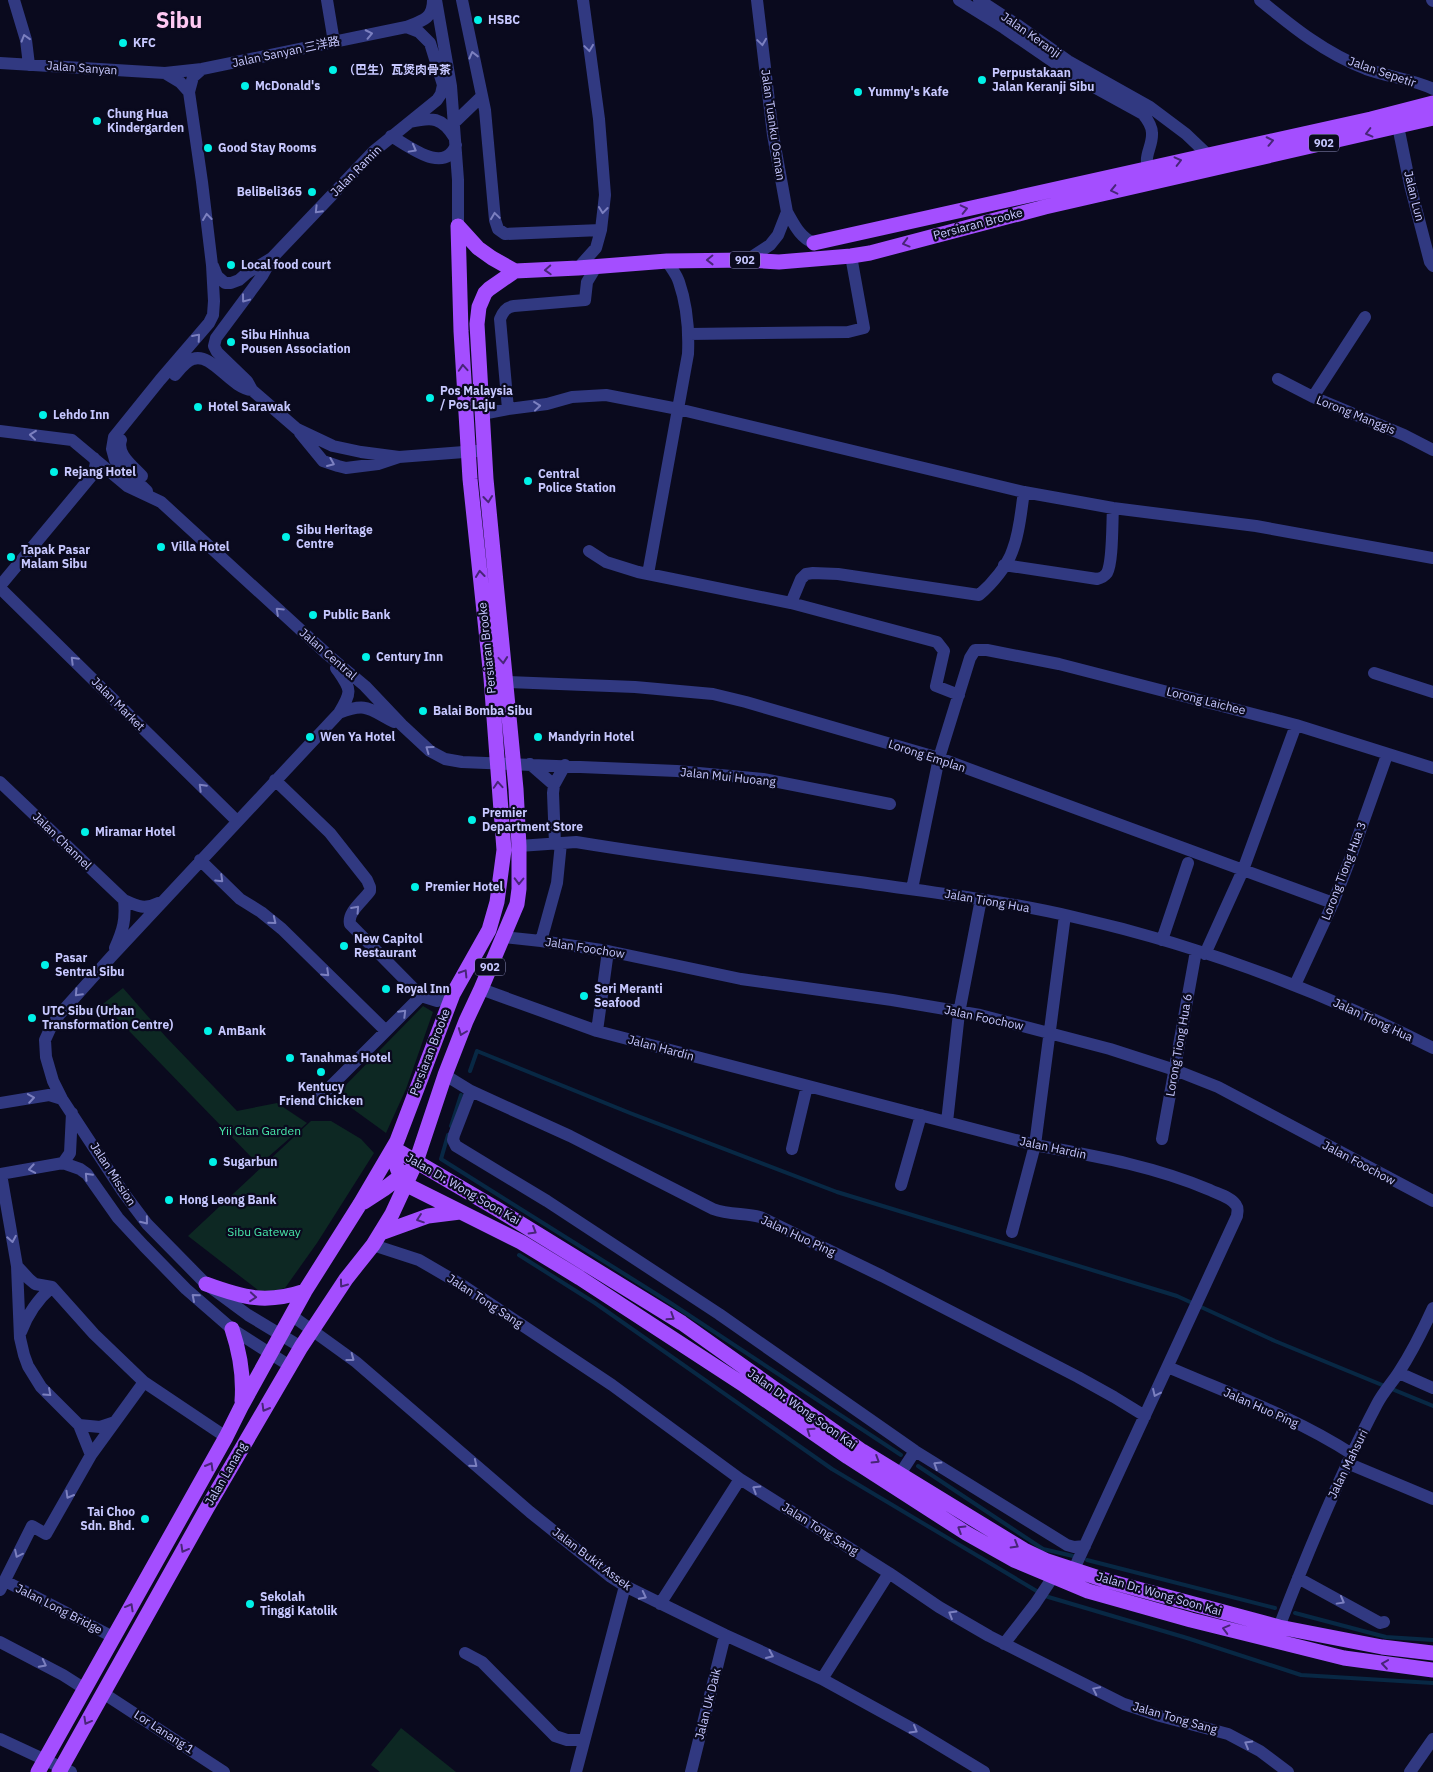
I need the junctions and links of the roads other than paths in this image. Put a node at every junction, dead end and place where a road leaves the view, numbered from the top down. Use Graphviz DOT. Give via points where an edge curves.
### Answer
graph roads {
  1 [pos="327,0"];
  2 [pos="435,0"];
  3 [pos="462,0"];
  4 [pos="583,0"];
  5 [pos="757,0"];
  6 [pos="959,0"];
  7 [pos="979,0"];
  8 [pos="1260,0"];
  9 [pos="15,6"];
  10 [pos="406,27"];
  11 [pos="334,42"];
  12 [pos="0,63"];
  13 [pos="29,65"];
  14 [pos="202,69"];
  15 [pos="165,73"];
  16 [pos="1433,89"];
  17 [pos="189,92"];
  18 [pos="482,96"];
  19 [pos="1433,103"];
  20 [pos="1433,118"];
  21 [pos="409,122"];
  22 [pos="1170,122"];
  23 [pos="454,123"];
  24 [pos="1398,126"];
  25 [pos="1152,133"];
  26 [pos="391,136"];
  27 [pos="456,142"];
  28 [pos="1207,154"];
  29 [pos="1149,168"];
  30 [pos="1162,180"];
  31 [pos="787,212"];
  32 [pos="458,226"];
  33 [pos="601,230"];
  34 [pos="814,243"];
  35 [pos="851,256"];
  36 [pos="272,258"];
  37 [pos="748,260"];
  38 [pos="667,261"];
  39 [pos="212,265"];
  40 [pos="1433,266"];
  41 [pos="596,267"];
  42 [pos="578,268"];
  43 [pos="515,271"];
  44 [pos="1365,317"];
  45 [pos="689,334"];
  46 [pos="1278,379"];
  47 [pos="252,390"];
  48 [pos="1313,397"];
  49 [pos="508,408"];
  50 [pos="678,409"];
  51 [pos="482,414"];
  52 [pos="298,429"];
  53 [pos="0,432"];
  54 [pos="1433,450"];
  55 [pos="476,451"];
  56 [pos="399,457"];
  57 [pos="94,458"];
  58 [pos="107,469"];
  59 [pos="94,474"];
  60 [pos="1024,492"];
  61 [pos="157,499"];
  62 [pos="1113,508"];
  63 [pos="589,551"];
  64 [pos="1433,558"];
  65 [pos="1004,565"];
  66 [pos="648,574"];
  67 [pos="0,587"];
  68 [pos="791,603"];
  69 [pos="328,656"];
  70 [pos="1374,673"];
  71 [pos="504,682"];
  72 [pos="1433,692"];
  73 [pos="959,695"];
  74 [pos="339,713"];
  75 [pos="402,725"];
  76 [pos="1296,725"];
  77 [pos="1388,755"];
  78 [pos="939,758"];
  79 [pos="497,762"];
  80 [pos="522,763"];
  81 [pos="565,765"];
  82 [pos="1433,768"];
  83 [pos="275,780"];
  84 [pos="0,782"];
  85 [pos="554,785"];
  86 [pos="890,804"];
  87 [pos="237,821"];
  88 [pos="558,844"];
  89 [pos="519,846"];
  90 [pos="200,860"];
  91 [pos="1188,863"];
  92 [pos="1243,870"];
  93 [pos="912,890"];
  94 [pos="981,899"];
  95 [pos="124,900"];
  96 [pos="162,901"];
  97 [pos="1333,903"];
  98 [pos="1065,915"];
  99 [pos="503,937"];
  100 [pos="1162,940"];
  101 [pos="541,941"];
  102 [pos="608,951"];
  103 [pos="1201,952"];
  104 [pos="110,957"];
  105 [pos="1296,985"];
  106 [pos="481,989"];
  107 [pos="453,994"];
  108 [pos="421,996"];
  109 [pos="959,1013"];
  110 [pos="386,1031"];
  111 [pos="597,1032"];
  112 [pos="1050,1033"];
  113 [pos="1433,1048"];
  114 [pos="1175,1070"];
  115 [pos="445,1075"];
  116 [pos="807,1086"];
  117 [pos="471,1091"];
  118 [pos="62,1098"];
  119 [pos="318,1099"];
  120 [pos="0,1103"];
  121 [pos="72,1113"];
  122 [pos="920,1115"];
  123 [pos="947,1122"];
  124 [pos="1162,1139"];
  125 [pos="1035,1145"];
  126 [pos="393,1148"];
  127 [pos="792,1149"];
  128 [pos="416,1162"];
  129 [pos="64,1163"];
  130 [pos="0,1174"];
  131 [pos="403,1181"];
  132 [pos="901,1185"];
  133 [pos="1433,1201"];
  134 [pos="360,1204"];
  135 [pos="460,1212"];
  136 [pos="1012,1232"];
  137 [pos="377,1239"];
  138 [pos="17,1266"];
  139 [pos="206,1284"];
  140 [pos="52,1287"];
  141 [pos="304,1290"];
  142 [pos="1433,1308"];
  143 [pos="291,1315"];
  144 [pos="232,1329"];
  145 [pos="312,1329"];
  146 [pos="20,1335"];
  147 [pos="280,1335"];
  148 [pos="300,1347"];
  149 [pos="270,1353"];
  150 [pos="290,1366"];
  151 [pos="1168,1367"];
  152 [pos="1395,1378"];
  153 [pos="144,1382"];
  154 [pos="1432,1386"];
  155 [pos="242,1405"];
  156 [pos="1145,1416"];
  157 [pos="115,1422"];
  158 [pos="80,1425"];
  159 [pos="226,1437"];
  160 [pos="915,1451"];
  161 [pos="91,1455"];
  162 [pos="1349,1458"];
  163 [pos="900,1474"];
  164 [pos="740,1479"];
  165 [pos="1433,1499"];
  166 [pos="1085,1546"];
  167 [pos="1074,1570"];
  168 [pos="890,1573"];
  169 [pos="1298,1578"];
  170 [pos="1052,1580"];
  171 [pos="2,1586"];
  172 [pos="625,1586"];
  173 [pos="660,1604"];
  174 [pos="1384,1622"];
  175 [pos="1279,1627"];
  176 [pos="725,1635"];
  177 [pos="113,1637"];
  178 [pos="0,1642"];
  179 [pos="1004,1644"];
  180 [pos="466,1653"];
  181 [pos="1433,1653"];
  182 [pos="1433,1670"];
  183 [pos="822,1679"];
  184 [pos="85,1689"];
  185 [pos="103,1693"];
  186 [pos="0,1739"];
  187 [pos="1433,1739"];
  188 [pos="584,1740"];
  189 [pos="41,1766"];
  190 [pos="1273,1767"];
  191 [pos="64,1770"];
  192 [pos="224,1772"];
  193 [pos="576,1772"];
  194 [pos="691,1772"];
  195 [pos="984,1772"];
  196 [pos="1288,1772"];
  197 [pos="1410,1772"];
  1 -- 11 [label="street"];
  2 -- 10 [label="street, Jalan Sanyan 三洋路" via="431,14"];
  2 -- 23 [label="street" via="451,86"];
  18 -- 3 [label="street, one-way"];
  4 -- 33 [label="street, one-way" via="599,119 605,195"];
  5 -- 31 [label="street, Jalan Tuanku Osman, one-way" via="773,136"];
  6 -- 25 [label="street, Jalan Keranji" via="1074,76 1143,114"];
  7 -- 22 [label="street, Jalan Keranji" via="1068,61 1150,107"];
  8 -- 16 [label="street, Jalan Sepetir" via="1329,52 1367,69"];
  13 -- 9 [label="street, one-way" via="26,40"];
  11 -- 10 [label="street, Jalan Sanyan 三洋路, one-way"];
  10 -- 21 [label="street, Jalan Ramin" via="419,32 430,43 443,85 437,100"];
  11 -- 14 [label="street, Jalan Sanyan 三洋路"];
  12 -- 13 [label="street, Jalan Sanyan"];
  13 -- 15 [label="street, Jalan Sanyan"];
  14 -- 15 [label="street, Jalan Sanyan 三洋路"];
  14 -- 17 [label="street" via="193,77"];
  15 -- 17 [label="street"];
  39 -- 17 [label="street, one-way"];
  18 -- 23 [label="street"];
  33 -- 18 [label="street, one-way" via="501,233 495,220"];
  28 -- 19 [label="main road, Persiaran Brooke / 902, one-way"];
  20 -- 24 [label="main road, Persiaran Brooke / 902"];
  21 -- 26 [label="street, Jalan Ramin"];
  21 -- 27 [label="street" via="428,118 438,120 448,126"];
  22 -- 25 [label="street"];
  22 -- 28 [label="street, Jalan Keranji"];
  23 -- 27 [label="street"];
  24 -- 30 [label="main road, Persiaran Brooke / 902, one-way"];
  24 -- 40 [label="street, Jalan Lun" via="1410,185"];
  25 -- 29 [label="street" via="1146,160"];
  26 -- 27 [label="street, one-way" via="431,159 451,154"];
  26 -- 36 [label="street, Jalan Ramin, one-way"];
  27 -- 32 [label="street"];
  29 -- 28 [label="main road, Persiaran Brooke / 902, one-way"];
  29 -- 30 [label="street"];
  34 -- 29 [label="main road, Persiaran Brooke / 902, one-way"];
  30 -- 35 [label="main road, Persiaran Brooke / 902, one-way" via="1045,206"];
  31 -- 34 [label="street" via="801,234"];
  31 -- 37 [label="street" via="778,235 770,245"];
  32 -- 43 [label="main road" via="478,248"];
  55 -- 32 [label="main road, Persiaran Brooke / 902, one-way" via="461,331"];
  33 -- 42 [label="street" via="596,248"];
  35 -- 37 [label="main road, Persiaran Brooke / 902" via="780,262"];
  35 -- 45 [label="street" via="864,328 848,332"];
  36 -- 39 [label="street, Jalan Ramin" via="231,283 217,276"];
  36 -- 47 [label="street, one-way" via="216,338 214,346"];
  37 -- 38 [label="main road, Persiaran Brooke / 902, one-way"];
  38 -- 41 [label="main road, Persiaran Brooke / 902"];
  38 -- 45 [label="street" via="679,281"];
  61 -- 39 [label="street, one-way" via="115,460 112,449 114,436 209,322 214,301"];
  41 -- 42 [label="main road, Persiaran Brooke / 902"];
  41 -- 49 [label="street" via="587,282 585,300 514,306 502,315"];
  42 -- 43 [label="main road, Persiaran Brooke / 902, one-way"];
  43 -- 51 [label="main road, Persiaran Brooke / 902" via="489,289 479,307"];
  44 -- 48 [label="street"];
  45 -- 50 [label="street"];
  46 -- 48 [label="street, Lorong Manggis"];
  47 -- 52 [label="street"];
  47 -- 61 [label="street" via="238,385 200,358 185,364 155,396 119,444 121,452 156,492"];
  48 -- 54 [label="street, Lorong Manggis"];
  49 -- 50 [label="street, one-way" via="606,395"];
  49 -- 51 [label="street"];
  50 -- 60 [label="street"];
  50 -- 66 [label="street"];
  51 -- 55 [label="main road, Persiaran Brooke / 902"];
  52 -- 56 [label="street" via="333,446"];
  52 -- 56 [label="street, one-way" via="324,461 338,466 362,467"];
  57 -- 53 [label="street, one-way" via="67,439"];
  55 -- 56 [label="street"];
  55 -- 71 [label="main road, Persiaran Brooke / 902, one-way"];
  79 -- 55 [label="main road, Persiaran Brooke / 902, one-way"];
  57 -- 58 [label="street"];
  57 -- 59 [label="street"];
  58 -- 59 [label="street"];
  58 -- 61 [label="street" via="127,486"];
  59 -- 67 [label="street"];
  60 -- 62 [label="street"];
  60 -- 65 [label="street" via="1014,548"];
  69 -- 61 [label="street, Jalan Central, one-way"];
  62 -- 64 [label="street" via="1256,526"];
  62 -- 65 [label="street" via="1109,567 1104,577 1097,579"];
  63 -- 66 [label="street" via="606,562"];
  65 -- 68 [label="street" via="976,596 838,574 806,574 800,580"];
  66 -- 68 [label="street"];
  87 -- 67 [label="street, Jalan Market, one-way"];
  68 -- 73 [label="street" via="937,642 944,652 936,686"];
  69 -- 74 [label="street" via="349,692"];
  69 -- 75 [label="street, Jalan Central" via="365,686"];
  70 -- 72 [label="street"];
  71 -- 78 [label="street, Lorong Emplan" via="635,687 713,694"];
  71 -- 80 [label="main road, Persiaran Brooke / 902"];
  73 -- 76 [label="street, Lorong Laichee" via="970,658 975,650 987,650 1059,664"];
  73 -- 78 [label="street"];
  74 -- 75 [label="street" via="363,707"];
  74 -- 83 [label="street, Jalan Mission"];
  79 -- 75 [label="street, Jalan Central, one-way" via="462,762 445,758 430,751"];
  76 -- 77 [label="street, Lorong Laichee"];
  76 -- 92 [label="street, Lorong Tiong Hua 6"];
  77 -- 82 [label="street, Lorong Laichee"];
  77 -- 97 [label="street, Lorong Tiong Hua 3"];
  78 -- 92 [label="street, Lorong Emplan"];
  78 -- 93 [label="street"];
  79 -- 80 [label="street, Jalan Central"];
  107 -- 79 [label="main road, Persiaran Brooke / 902, one-way" via="489,930 497,902 504,850"];
  80 -- 81 [label="street, Jalan Mui Huoang"];
  80 -- 85 [label="street"];
  80 -- 89 [label="main road, Persiaran Brooke / 902" via="516,789"];
  81 -- 85 [label="street"];
  81 -- 86 [label="street, Jalan Mui Huoang" via="763,779"];
  83 -- 87 [label="street, Jalan Mission"];
  108 -- 83 [label="street, one-way" via="348,920 370,891 367,880 330,833"];
  84 -- 95 [label="street, Jalan Channel"];
  85 -- 88 [label="street" via="553,818"];
  87 -- 90 [label="street, Jalan Mission"];
  88 -- 89 [label="street, Jalan Tiong Hua"];
  88 -- 93 [label="street, Jalan Tiong Hua" via="576,842"];
  88 -- 101 [label="street" via="557,883"];
  89 -- 99 [label="main road, Persiaran Brooke / 902, one-way" via="517,904"];
  90 -- 96 [label="street, Jalan Mission"];
  90 -- 110 [label="street, one-way" via="240,899 282,929"];
  91 -- 100 [label="street"];
  92 -- 97 [label="street, Lorong Emplan"];
  92 -- 103 [label="street, Lorong Tiong Hua 6"];
  93 -- 94 [label="street, Jalan Tiong Hua"];
  94 -- 98 [label="street, Jalan Tiong Hua"];
  94 -- 109 [label="street"];
  95 -- 96 [label="street" via="142,908"];
  95 -- 104 [label="street" via="124,926"];
  96 -- 104 [label="street, Jalan Mission"];
  97 -- 105 [label="street, Lorong Tiong Hua 3"];
  98 -- 100 [label="street, Jalan Tiong Hua"];
  98 -- 112 [label="street"];
  99 -- 101 [label="street, Jalan Foochow"];
  99 -- 106 [label="main road, Persiaran Brooke / 902"];
  100 -- 103 [label="street, Jalan Tiong Hua"];
  101 -- 102 [label="street, Jalan Foochow"];
  102 -- 109 [label="street, Jalan Foochow" via="741,979 892,1000"];
  102 -- 111 [label="street"];
  103 -- 105 [label="street, Jalan Tiong Hua"];
  103 -- 114 [label="street, Lorong Tiong Hua 6"];
  104 -- 118 [label="street, Jalan Mission, one-way" via="59,1015 46,1040 49,1068"];
  105 -- 113 [label="street, Jalan Tiong Hua"];
  106 -- 111 [label="street, Jalan Hardin"];
  106 -- 115 [label="main road, Persiaran Brooke / 902, one-way"];
  107 -- 108 [label="street" via="437,1000"];
  107 -- 126 [label="main road, Persiaran Brooke / 902"];
  110 -- 108 [label="street, one-way"];
  109 -- 112 [label="street, Jalan Foochow" via="980,1015"];
  109 -- 123 [label="street"];
  110 -- 119 [label="street"];
  111 -- 116 [label="street, Jalan Hardin"];
  112 -- 114 [label="street, Jalan Foochow"];
  112 -- 125 [label="street"];
  114 -- 124 [label="street, Lorong Tiong Hua 6"];
  114 -- 133 [label="street, Jalan Foochow" via="1218,1087"];
  115 -- 117 [label="street, Jalan Huo Ping"];
  115 -- 128 [label="main road, Persiaran Brooke / 902"];
  116 -- 122 [label="street, Jalan Hardin"];
  116 -- 127 [label="street"];
  117 -- 156 [label="street, Jalan Huo Ping" via="570,1136 713,1210 760,1217 1078,1377"];
  117 -- 160 [label="street" via="454,1135 456,1146 547,1201 718,1314"];
  120 -- 118 [label="street, one-way" via="49,1095"];
  118 -- 121 [label="street, Jalan Mission"];
  121 -- 129 [label="street" via="70,1152"];
  121 -- 139 [label="street, Jalan Mission, one-way" via="147,1224"];
  122 -- 123 [label="street, Jalan Hardin"];
  122 -- 132 [label="street"];
  123 -- 125 [label="street, Jalan Hardin"];
  125 -- 136 [label="street"];
  125 -- 151 [label="street, Jalan Hardin" via="1167,1173 1236,1203 1236,1216"];
  126 -- 128 [label="main road, Jalan Dr. Wong Soon Kai"];
  126 -- 131 [label="main road, Jalan Dr. Wong Soon Kai"];
  126 -- 134 [label="main road, Persiaran Brooke / 902"];
  128 -- 131 [label="main road, Persiaran Brooke / 902"];
  128 -- 163 [label="main road, Jalan Dr. Wong Soon Kai, one-way" via="674,1318 862,1451"];
  129 -- 130 [label="street, one-way"];
  144 -- 129 [label="street, Jalan Mission, one-way" via="186,1290 144,1246 118,1218 87,1174"];
  130 -- 138 [label="street, one-way"];
  131 -- 134 [label="main road"];
  131 -- 135 [label="main road, Jalan Dr. Wong Soon Kai"];
  131 -- 137 [label="main road, Jalan Lanang" via="392,1214"];
  134 -- 141 [label="main road, Jalan Lanang"];
  135 -- 137 [label="main road, one-way" via="428,1216"];
  170 -- 135 [label="main road, Jalan Dr. Wong Soon Kai, one-way" via="966,1533 580,1278 521,1242"];
  137 -- 145 [label="main road, Jalan Lanang, one-way"];
  137 -- 164 [label="street, Jalan Tong Sang" via="462,1285 612,1385"];
  138 -- 140 [label="street" via="35,1284"];
  138 -- 146 [label="street"];
  139 -- 141 [label="main road, one-way" via="236,1295 256,1298 287,1297"];
  139 -- 147 [label="street, Jalan Mission" via="248,1316"];
  140 -- 146 [label="street" via="32,1308"];
  140 -- 153 [label="street" via="94,1334"];
  141 -- 143 [label="main road, Jalan Lanang"];
  142 -- 152 [label="street, Jalan Mahsuri"];
  143 -- 145 [label="street, Jalan Bukit Assek"];
  143 -- 147 [label="main road, Jalan Lanang"];
  144 -- 149 [label="street, Jalan Mission"];
  144 -- 155 [label="main road" via="242,1369"];
  145 -- 148 [label="main road, Jalan Lanang"];
  145 -- 172 [label="street, Jalan Bukit Assek, one-way" via="356,1362 530,1512"];
  146 -- 158 [label="street, one-way" via="24,1355 35,1378"];
  147 -- 148 [label="street, Jalan Mission"];
  147 -- 149 [label="main road, Jalan Lanang"];
  148 -- 150 [label="main road, Jalan Lanang"];
  149 -- 150 [label="street, Jalan Mission"];
  149 -- 155 [label="main road, Jalan Lanang"];
  150 -- 185 [label="main road, Jalan Lanang, one-way"];
  151 -- 156 [label="street, Jalan Hardin, one-way"];
  151 -- 162 [label="street, Jalan Huo Ping" via="1329,1439"];
  152 -- 154 [label="street"];
  152 -- 162 [label="street, Jalan Mahsuri"];
  153 -- 157 [label="street"];
  153 -- 159 [label="street"];
  155 -- 159 [label="main road, Jalan Lanang"];
  156 -- 166 [label="street, Jalan Hardin"];
  157 -- 158 [label="street" via="100,1427"];
  157 -- 161 [label="street"];
  158 -- 161 [label="street"];
  177 -- 159 [label="main road, Jalan Lanang, one-way"];
  160 -- 163 [label="street"];
  166 -- 160 [label="street, one-way" via="1067,1545"];
  161 -- 171 [label="street, one-way" via="46,1534 32,1526"];
  162 -- 165 [label="street, Jalan Huo Ping"];
  162 -- 169 [label="street, Jalan Mahsuri"];
  163 -- 167 [label="main road, Jalan Dr. Wong Soon Kai, one-way" via="1024,1550"];
  168 -- 164 [label="street, Jalan Tong Sang, one-way"];
  164 -- 173 [label="street"];
  166 -- 167 [label="street, Jalan Hardin"];
  167 -- 175 [label="main road, Jalan Dr. Wong Soon Kai"];
  179 -- 168 [label="street, Jalan Tong Sang, one-way"];
  168 -- 183 [label="street"];
  169 -- 174 [label="street, one-way"];
  169 -- 175 [label="street, Jalan Mahsuri"];
  170 -- 179 [label="street"];
  182 -- 170 [label="main road, Jalan Dr. Wong Soon Kai, one-way" via="1344,1658 1278,1643"];
  171 -- 177 [label="street, Jalan Long Bridge"];
  172 -- 173 [label="street, Jalan Bukit Assek, one-way"];
  172 -- 188 [label="street"];
  173 -- 176 [label="street, Jalan Bukit Assek"];
  175 -- 181 [label="main road, Jalan Dr. Wong Soon Kai" via="1382,1647"];
  176 -- 183 [label="street, Jalan Bukit Assek, one-way"];
  176 -- 194 [label="street, Jalan Uk Daik"];
  177 -- 184 [label="main road, Jalan Lanang"];
  178 -- 184 [label="street, one-way"];
  190 -- 179 [label="street, Jalan Tong Sang, one-way" via="1260,1751 1228,1734 1124,1704"];
  180 -- 188 [label="street" via="482,1662 555,1736"];
  183 -- 195 [label="street, Jalan Bukit Assek, one-way"];
  184 -- 189 [label="main road, Jalan Lanang"];
  185 -- 191 [label="main road, Jalan Lanang, one-way"];
  185 -- 192 [label="street, Lor Lanang 1"];
  186 -- 189 [label="street"];
  187 -- 197 [label="street"];
  188 -- 193 [label="street"];
  189 -- 191 [label="street"];
  190 -- 196 [label="street, Jalan Tong Sang"];
}
